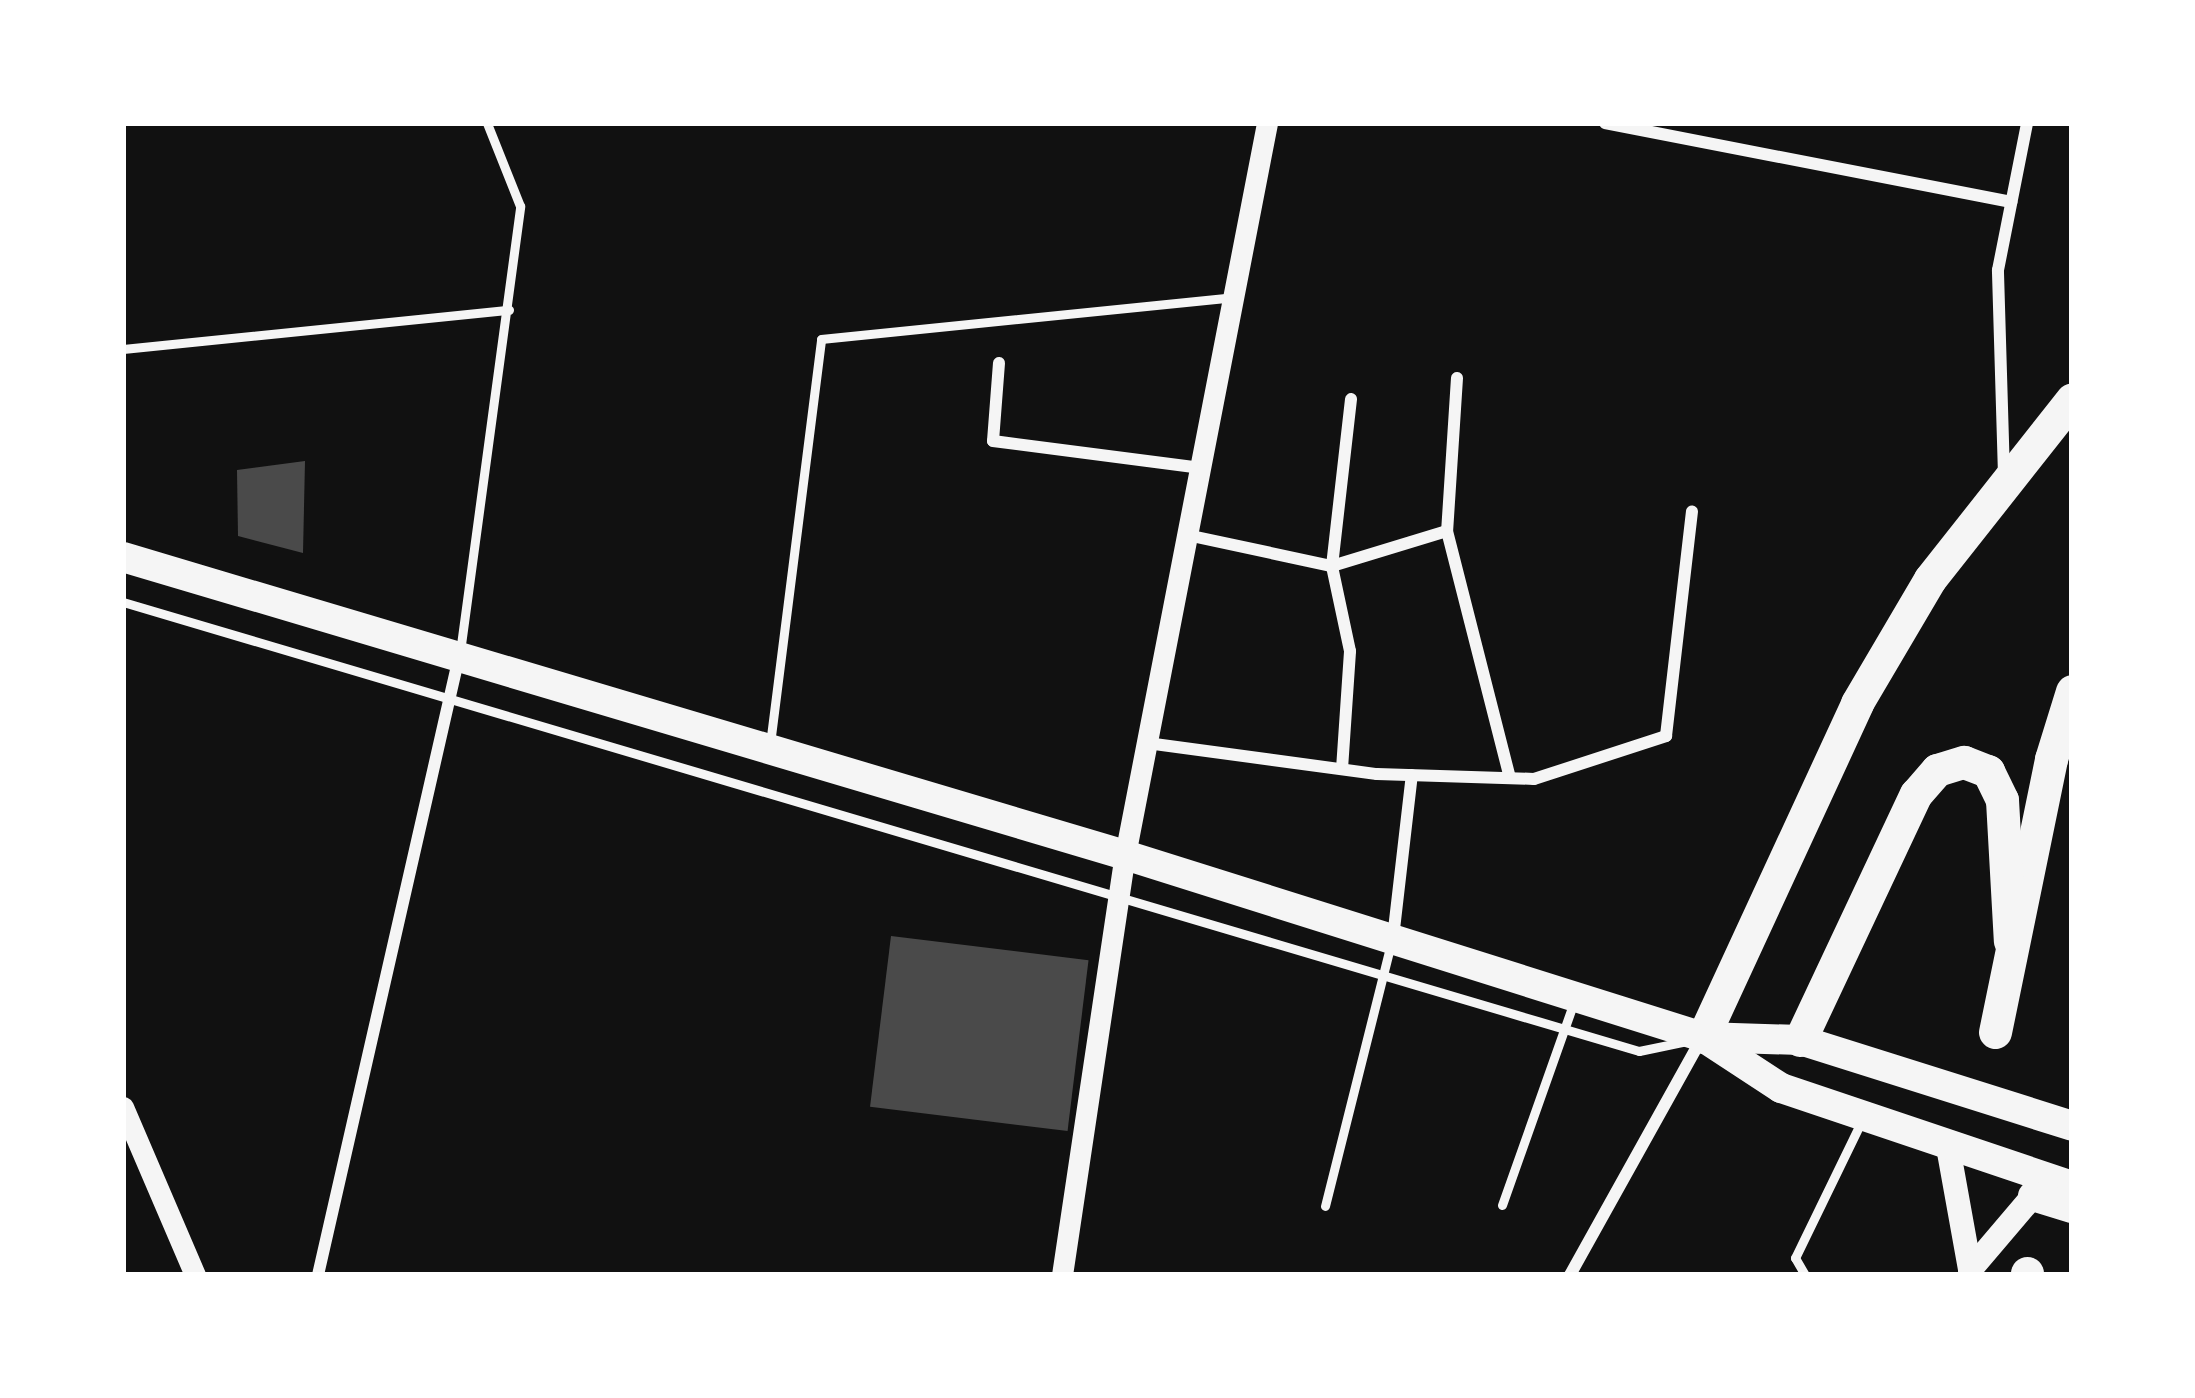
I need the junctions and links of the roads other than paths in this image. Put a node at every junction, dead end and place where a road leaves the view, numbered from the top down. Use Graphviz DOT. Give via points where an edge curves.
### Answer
graph roads {
  1 [pos="487,123"];
  2 [pos="1267,123"];
  3 [pos="1604,123"];
  4 [pos="2027,123"];
  5 [pos="2012,202"];
  6 [pos="1233,296"];
  7 [pos="509,310"];
  8 [pos="123,349"];
  9 [pos="999,363"];
  10 [pos="1457,378"];
  11 [pos="1352,399"];
  12 [pos="2072,399"];
  13 [pos="1201,468"];
  14 [pos="2005,483"];
  15 [pos="1692,512"];
  16 [pos="1447,531"];
  17 [pos="1187,536"];
  18 [pos="123,557"];
  19 [pos="1331,566"];
  20 [pos="123,602"];
  21 [pos="459,657"];
  22 [pos="2072,691"];
  23 [pos="452,700"];
  24 [pos="1147,743"];
  25 [pos="770,749"];
  26 [pos="1342,769"];
  27 [pos="1412,775"];
  28 [pos="1510,778"];
  29 [pos="1125,855"];
  30 [pos="1120,892"];
  31 [pos="1393,939"];
  32 [pos="2010,941"];
  33 [pos="1384,973"];
  34 [pos="1576,997"];
  35 [pos="1564,1028"];
  36 [pos="1995,1032"];
  37 [pos="1703,1037"];
  38 [pos="1800,1040"];
  39 [pos="123,1107"];
  40 [pos="1863,1117"];
  41 [pos="2064,1123"];
  42 [pos="1948,1147"];
  43 [pos="2069,1192"];
  44 [pos="2032,1196"];
  45 [pos="1502,1205"];
  46 [pos="1325,1206"];
  47 [pos="1970,1272"];
  48 [pos="195,1275"];
  49 [pos="318,1275"];
  50 [pos="1062,1275"];
  51 [pos="1570,1275"];
  52 [pos="1805,1275"];
  1 -- 7 [label="lane" via="520,206"];
  2 -- 6 [label="street"];
  3 -- 5 [label="street"];
  4 -- 5 [label="street"];
  5 -- 14 [label="street" via="1998,270"];
  6 -- 13 [label="street"];
  6 -- 25 [label="lane" via="821,339"];
  7 -- 8 [label="lane"];
  7 -- 21 [label="lane"];
  9 -- 13 [label="street" via="993,441"];
  10 -- 16 [label="street"];
  11 -- 19 [label="street"];
  12 -- 14 [label="highway"];
  13 -- 17 [label="street"];
  14 -- 37 [label="highway" via="1930,579 1857,703"];
  15 -- 28 [label="street" via="1666,736 1534,778"];
  16 -- 19 [label="street"];
  16 -- 28 [label="street"];
  17 -- 19 [label="street"];
  17 -- 24 [label="street"];
  18 -- 21 [label="main road"];
  19 -- 26 [label="street" via="1350,651"];
  20 -- 23 [label="lane"];
  21 -- 23 [label="street"];
  21 -- 25 [label="main road"];
  22 -- 32 [label="highway"];
  23 -- 30 [label="lane"];
  23 -- 49 [label="street"];
  24 -- 26 [label="street"];
  24 -- 29 [label="street"];
  25 -- 29 [label="main road"];
  26 -- 27 [label="street"];
  27 -- 28 [label="street"];
  27 -- 31 [label="street"];
  29 -- 30 [label="street"];
  29 -- 31 [label="main road"];
  30 -- 33 [label="lane"];
  30 -- 50 [label="street"];
  31 -- 33 [label="lane"];
  31 -- 34 [label="main road"];
  32 -- 36 [label="highway"];
  32 -- 38 [label="highway" via="2002,800 1988,771 1964,762 1937,770 1916,794"];
  33 -- 35 [label="lane"];
  33 -- 46 [label="lane"];
  34 -- 35 [label="lane"];
  34 -- 37 [label="main road"];
  35 -- 37 [label="lane" via="1639,1052"];
  35 -- 45 [label="lane"];
  37 -- 38 [label="main road"];
  37 -- 40 [label="main road" via="1780,1088"];
  37 -- 51 [label="street"];
  38 -- 41 [label="main road"];
  39 -- 48 [label="street"];
  40 -- 42 [label="main road"];
  40 -- 52 [label="lane" via="1795,1258"];
  42 -- 43 [label="main road"];
  42 -- 47 [label="main road"];
  43 -- 44 [label="main road"];
  44 -- 47 [label="main road"];
}
